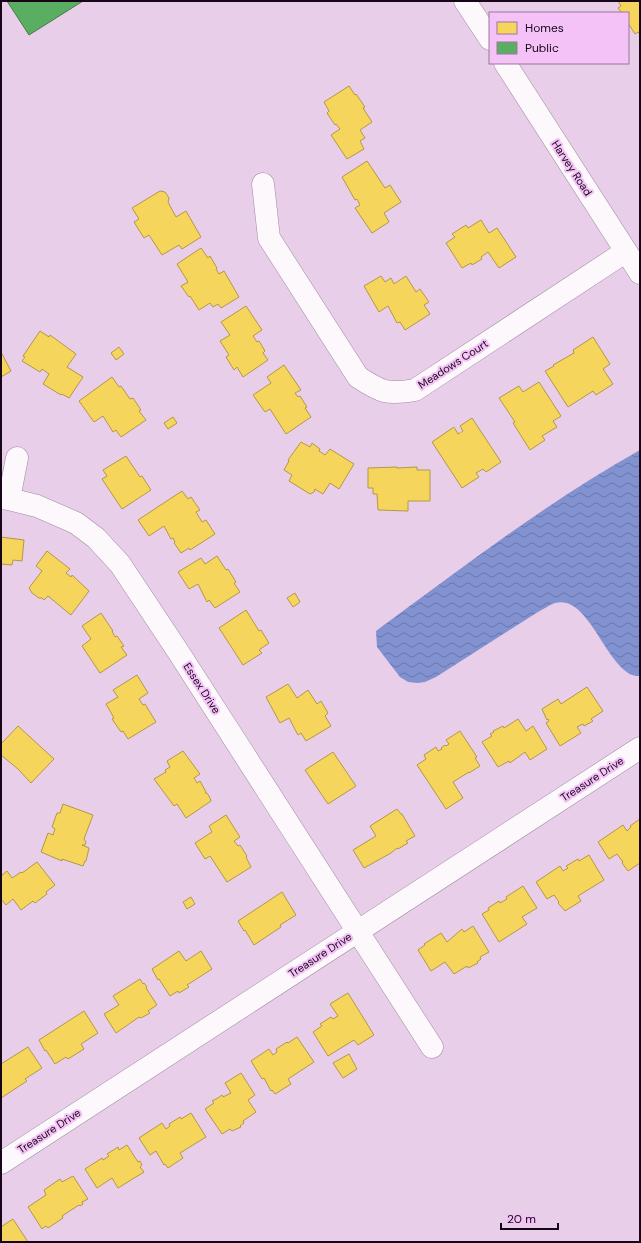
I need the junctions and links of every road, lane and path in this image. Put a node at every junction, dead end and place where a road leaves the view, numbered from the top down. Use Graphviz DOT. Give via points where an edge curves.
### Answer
graph roads {
  1 [pos="465,1"];
  2 [pos="629,36"];
  3 [pos="489,37"];
  4 [pos="640,43"];
  5 [pos="506,64"];
  6 [pos="263,184"];
  7 [pos="635,262"];
  8 [pos="441,431"];
  9 [pos="461,432"];
  10 [pos="17,458"];
  11 [pos="5,498"];
  12 [pos="640,748"];
  13 [pos="358,931"];
  14 [pos="313,992"];
  15 [pos="359,1001"];
  16 [pos="323,1009"];
  17 [pos="325,1020"];
  18 [pos="432,1047"];
  19 [pos="1,1162"];
  1 -- 3 [label="street"];
  2 -- 4 [label="path" via="636,43"];
  5 -- 7 [label="street, Harvey Road"];
  6 -- 7 [label="street, Meadows Court" via="269,238 358,376 377,389 396,393 415,390"];
  8 -- 9 [label="path" via="451,424"];
  10 -- 11 [label="street"];
  11 -- 13 [label="street, Essex Drive" via="37,506 76,523 96,538 120,564"];
  12 -- 13 [label="street, Treasure Drive"];
  13 -- 18 [label="street, Essex Drive"];
  13 -- 19 [label="street, Treasure Drive"];
  14 -- 16 [label="path"];
  15 -- 16 [label="path" via="347,990 327,1001"];
  16 -- 17 [label="path"];
}
